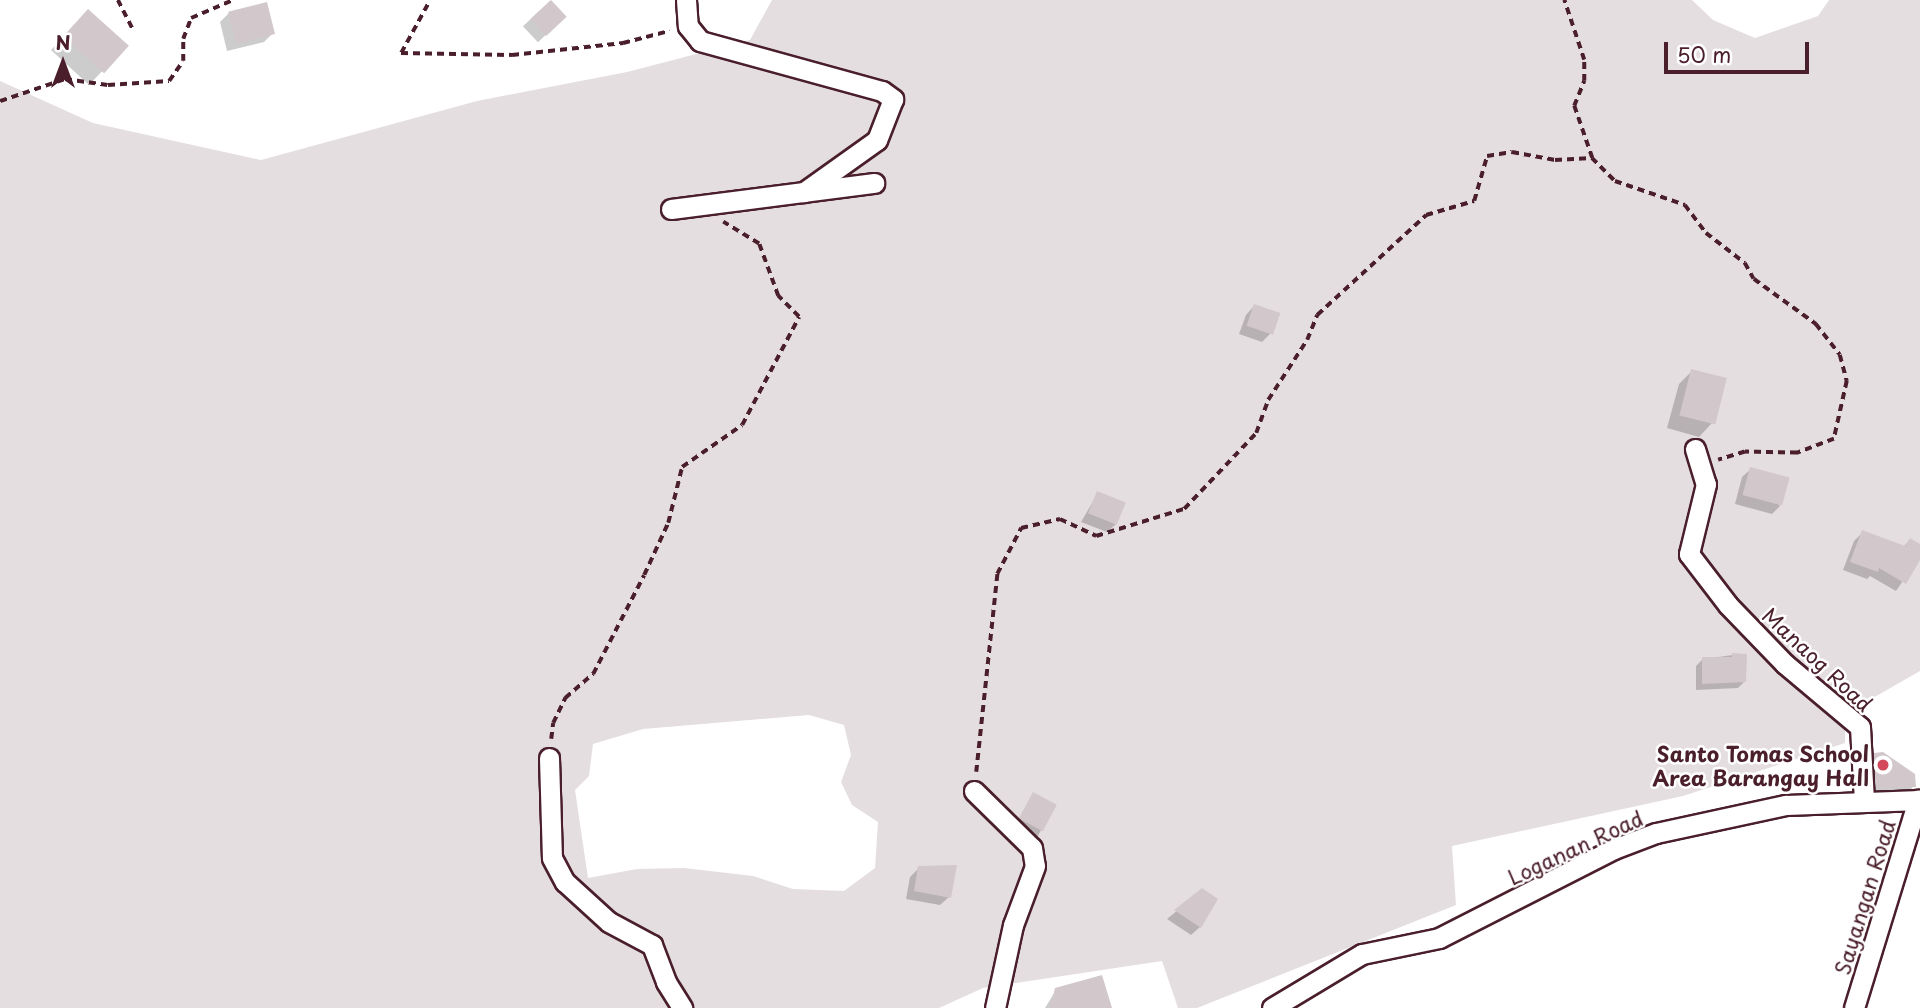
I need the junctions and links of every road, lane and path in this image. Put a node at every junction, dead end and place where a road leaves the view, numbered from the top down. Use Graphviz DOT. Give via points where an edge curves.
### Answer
graph roads {
  1 [pos="118,0"];
  2 [pos="233,0"];
  3 [pos="430,0"];
  4 [pos="686,0"];
  5 [pos="1564,0"];
  6 [pos="688,26"];
  7 [pos="133,30"];
  8 [pos="0,101"];
  9 [pos="1592,158"];
  10 [pos="874,183"];
  11 [pos="804,192"];
  12 [pos="697,206"];
  13 [pos="671,209"];
  14 [pos="1695,449"];
  15 [pos="1702,471"];
  16 [pos="549,758"];
  17 [pos="974,791"];
  18 [pos="1864,800"];
  19 [pos="1919,800"];
  20 [pos="682,1008"];
  21 [pos="995,1008"];
  22 [pos="1272,1008"];
  23 [pos="1854,1008"];
  1 -- 7 [label="path"];
  2 -- 8 [label="path" via="191,18 183,39 183,61 169,81 108,85 65,79"];
  3 -- 6 [label="path" via="401,53 512,55 580,49"];
  4 -- 6 [label="street"];
  5 -- 9 [label="path" via="1584,60 1584,81 1574,106"];
  6 -- 11 [label="street" via="700,41 882,91 893,99 877,140"];
  9 -- 15 [label="path" via="1615,181 1685,205 1706,233 1745,263 1754,279 1816,324 1840,355 1847,381 1834,439 1797,453 1726,455"];
  9 -- 17 [label="path" via="1555,160 1512,152 1487,156 1474,201 1426,215 1317,315 1307,340 1268,400 1256,433 1184,509 1096,536 1060,519 1021,528 997,574"];
  10 -- 11 [label="street"];
  11 -- 12 [label="street"];
  12 -- 13 [label="street"];
  12 -- 16 [label="path" via="759,244 778,296 799,317 742,425 682,467 668,523 645,575 593,674 565,698 553,723"];
  14 -- 15 [label="street, Manaog Road"];
  15 -- 18 [label="street, Manaog Road" via="1706,484 1689,554 1728,605 1785,664 1860,727"];
  16 -- 20 [label="street" via="552,858 565,882 609,922 652,945"];
  17 -- 21 [label="street" via="1032,848 1035,866 1013,926"];
  18 -- 19 [label="street, Loganan Road"];
  18 -- 22 [label="street, Loganan Road" via="1786,804 1656,833 1614,849 1440,938 1362,954"];
  19 -- 23 [label="street, Sayangan Road"];
}
